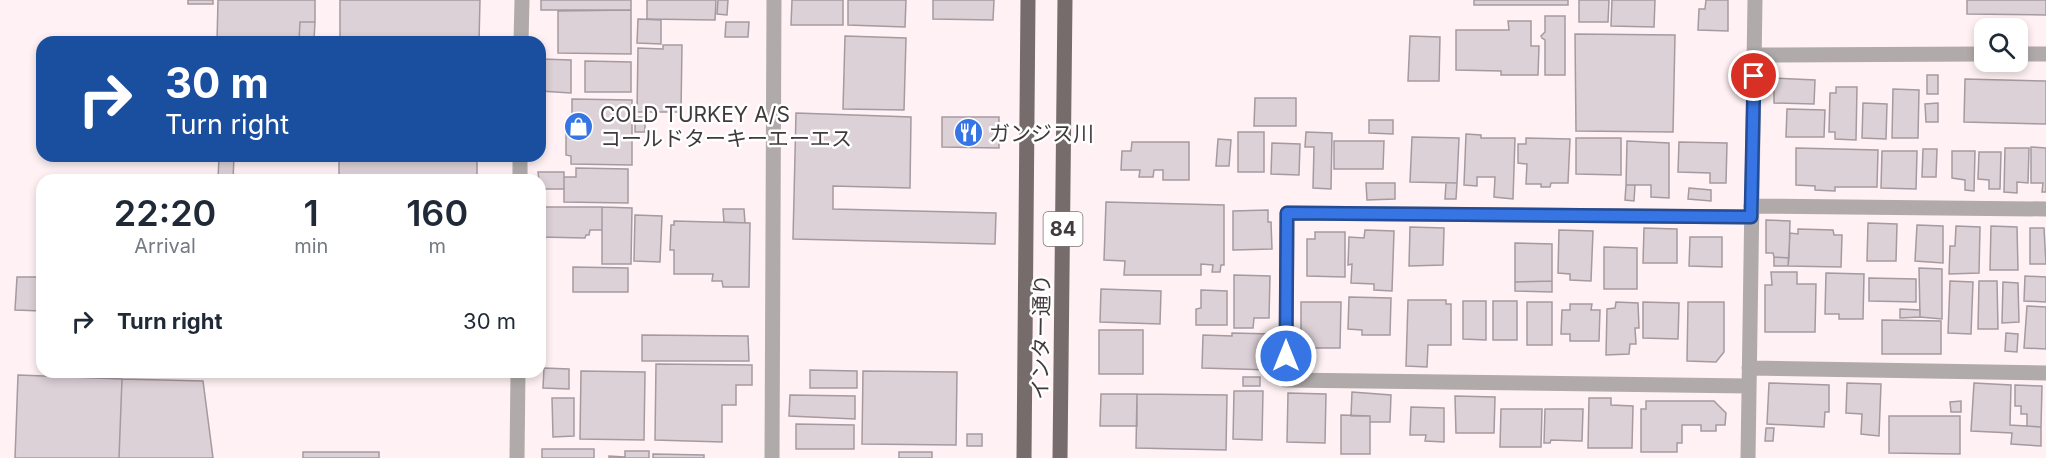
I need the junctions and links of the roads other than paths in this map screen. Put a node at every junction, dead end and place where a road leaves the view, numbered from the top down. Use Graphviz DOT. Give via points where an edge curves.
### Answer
graph roads {
  1 [pos="522,0"];
  2 [pos="774,0"];
  3 [pos="1028,0"];
  4 [pos="1065,0"];
  5 [pos="1755,0"];
  6 [pos="521,36"];
  7 [pos="1974,54"];
  8 [pos="2028,54"];
  9 [pos="2046,54"];
  10 [pos="1755,55"];
  11 [pos="2046,208"];
  12 [pos="1751,211"];
  13 [pos="1749,368"];
  14 [pos="2046,373"];
  15 [pos="518,378"];
  16 [pos="1748,386"];
  17 [pos="517,458"];
  18 [pos="772,458"];
  19 [pos="1024,458"];
  20 [pos="1060,458"];
  21 [pos="1748,458"];
  1 -- 6 [label="street"];
  2 -- 18 [label="street"];
  3 -- 19 [label="main road, インター通り / 84"];
  4 -- 20 [label="main road, インター通り / 84"];
  5 -- 10 [label="street"];
  7 -- 10 [label="street"];
  8 -- 9 [label="street"];
  10 -- 12 [label="street"];
  11 -- 12 [label="street"];
  12 -- 13 [label="street"];
  12 -- 16 [label="street" via="1287,213 1286,380"];
  13 -- 14 [label="street"];
  13 -- 16 [label="street"];
  15 -- 17 [label="street"];
  16 -- 21 [label="street"];
}
